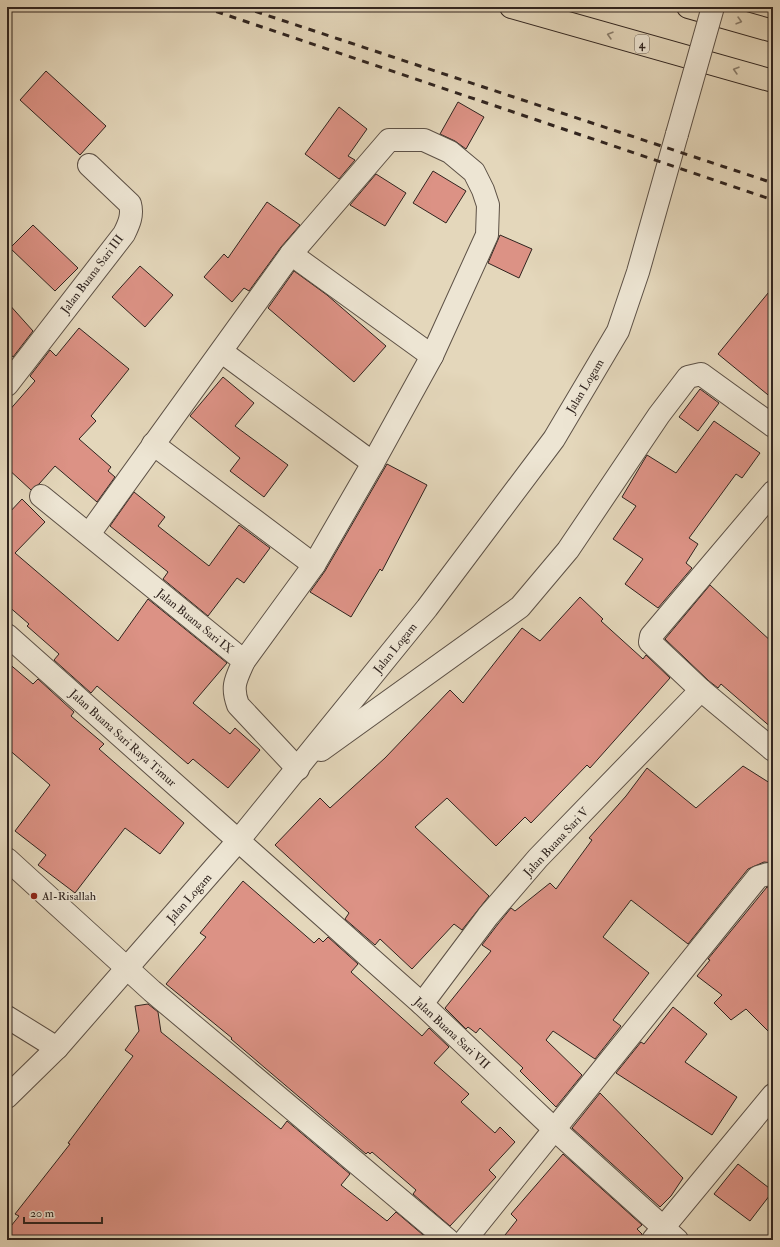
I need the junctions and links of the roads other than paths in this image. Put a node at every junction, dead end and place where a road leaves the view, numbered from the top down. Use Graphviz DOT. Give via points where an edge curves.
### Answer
graph roads {
  1 [pos="511,7"];
  2 [pos="688,7"];
  3 [pos="713,7"];
  4 [pos="773,31"];
  5 [pos="773,81"];
  6 [pos="89,165"];
  7 [pos="291,254"];
  8 [pos="222,352"];
  9 [pos="432,356"];
  10 [pos="7,385"];
  11 [pos="773,426"];
  12 [pos="153,444"];
  13 [pos="373,463"];
  14 [pos="41,496"];
  15 [pos="769,506"];
  16 [pos="89,534"];
  17 [pos="314,565"];
  18 [pos="7,636"];
  19 [pos="244,661"];
  20 [pos="701,690"];
  21 [pos="773,750"];
  22 [pos="302,764"];
  23 [pos="238,841"];
  24 [pos="7,859"];
  25 [pos="773,876"];
  26 [pos="127,969"];
  27 [pos="422,1004"];
  28 [pos="7,1017"];
  29 [pos="57,1048"];
  30 [pos="773,1095"];
  31 [pos="7,1097"];
  32 [pos="553,1128"];
  33 [pos="664,1236"];
  34 [pos="448,1240"];
  35 [pos="465,1240"];
  5 -- 1 [label="highway, 4, one-way"];
  2 -- 4 [label="highway, one-way"];
  3 -- 22 [label="street, Jalan Logam, bridge" via="638,272 618,331 558,432 427,608"];
  6 -- 10 [label="street, Jalan Buana Sari III" via="130,204 132,212 129,225"];
  7 -- 8 [label="street"];
  7 -- 9 [label="street"];
  7 -- 9 [label="street" via="389,140 424,140 450,152 474,172 484,190 488,205 487,235"];
  8 -- 12 [label="street"];
  8 -- 13 [label="street"];
  9 -- 13 [label="street"];
  11 -- 22 [label="street" via="701,374 688,377 659,415 568,550 520,607"];
  12 -- 16 [label="street"];
  12 -- 17 [label="street"];
  13 -- 17 [label="street"];
  14 -- 16 [label="street, Jalan Buana Sari IX"];
  15 -- 20 [label="street" via="651,636 652,646"];
  16 -- 19 [label="street, Jalan Buana Sari IX"];
  17 -- 19 [label="street"];
  18 -- 23 [label="street, Jalan Buana Sari Raya Timur"];
  19 -- 22 [label="street, Jalan Buana Sari IX" via="234,693 238,705"];
  20 -- 21 [label="street"];
  20 -- 27 [label="street, Jalan Buana Sari V" via="538,858 488,916"];
  22 -- 23 [label="street, Jalan Logam"];
  23 -- 26 [label="street, Jalan Logam"];
  23 -- 27 [label="street, Jalan Buana Sari VII"];
  24 -- 26 [label="street"];
  25 -- 32 [label="street" via="768,874 758,877"];
  26 -- 29 [label="street, Jalan Logam"];
  26 -- 34 [label="street"];
  27 -- 32 [label="street, Jalan Buana Sari VII"];
  28 -- 29 [label="street"];
  29 -- 31 [label="street, Jalan Logam"];
  30 -- 33 [label="street, Jalan Buana Sari VII"];
  32 -- 33 [label="street, Jalan Buana Sari VII"];
  32 -- 35 [label="street"];
}
